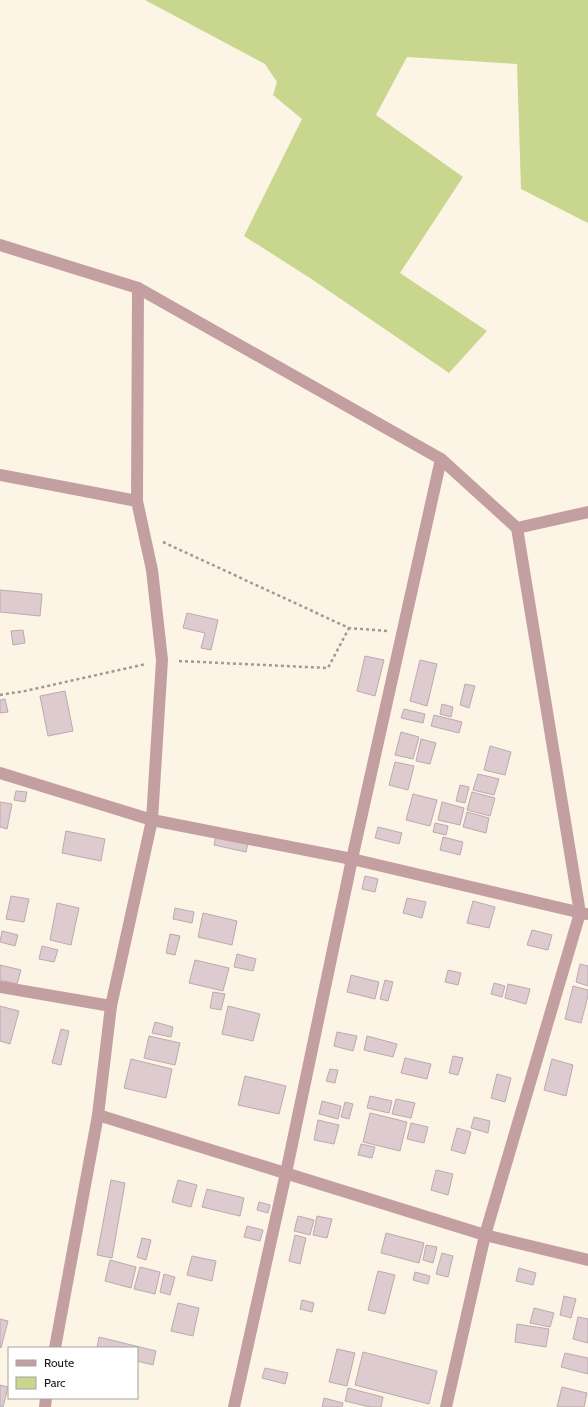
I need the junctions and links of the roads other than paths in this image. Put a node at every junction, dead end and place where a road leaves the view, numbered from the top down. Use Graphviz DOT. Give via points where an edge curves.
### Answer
graph roads {
  1 [pos="0,245"];
  2 [pos="138,288"];
  3 [pos="442,459"];
  4 [pos="0,475"];
  5 [pos="137,501"];
  6 [pos="588,512"];
  7 [pos="517,528"];
  8 [pos="0,773"];
  9 [pos="152,820"];
  10 [pos="352,859"];
  11 [pos="585,913"];
  12 [pos="0,987"];
  13 [pos="111,1006"];
  14 [pos="98,1115"];
  15 [pos="286,1173"];
  16 [pos="485,1235"];
  17 [pos="588,1260"];
  18 [pos="56,1347"];
  19 [pos="234,1407"];
  20 [pos="446,1407"];
  1 -- 2 [label="street"];
  2 -- 3 [label="street"];
  2 -- 5 [label="street"];
  3 -- 7 [label="street"];
  3 -- 10 [label="street"];
  4 -- 5 [label="street"];
  5 -- 9 [label="street" via="152,570 162,660"];
  6 -- 7 [label="street"];
  7 -- 11 [label="street"];
  8 -- 9 [label="street"];
  9 -- 10 [label="street"];
  9 -- 13 [label="street"];
  10 -- 11 [label="street"];
  10 -- 15 [label="street"];
  11 -- 16 [label="street"];
  12 -- 13 [label="street"];
  13 -- 14 [label="street"];
  14 -- 15 [label="street"];
  14 -- 18 [label="street"];
  15 -- 16 [label="street"];
  15 -- 19 [label="street"];
  16 -- 17 [label="street"];
  16 -- 20 [label="street"];
}
